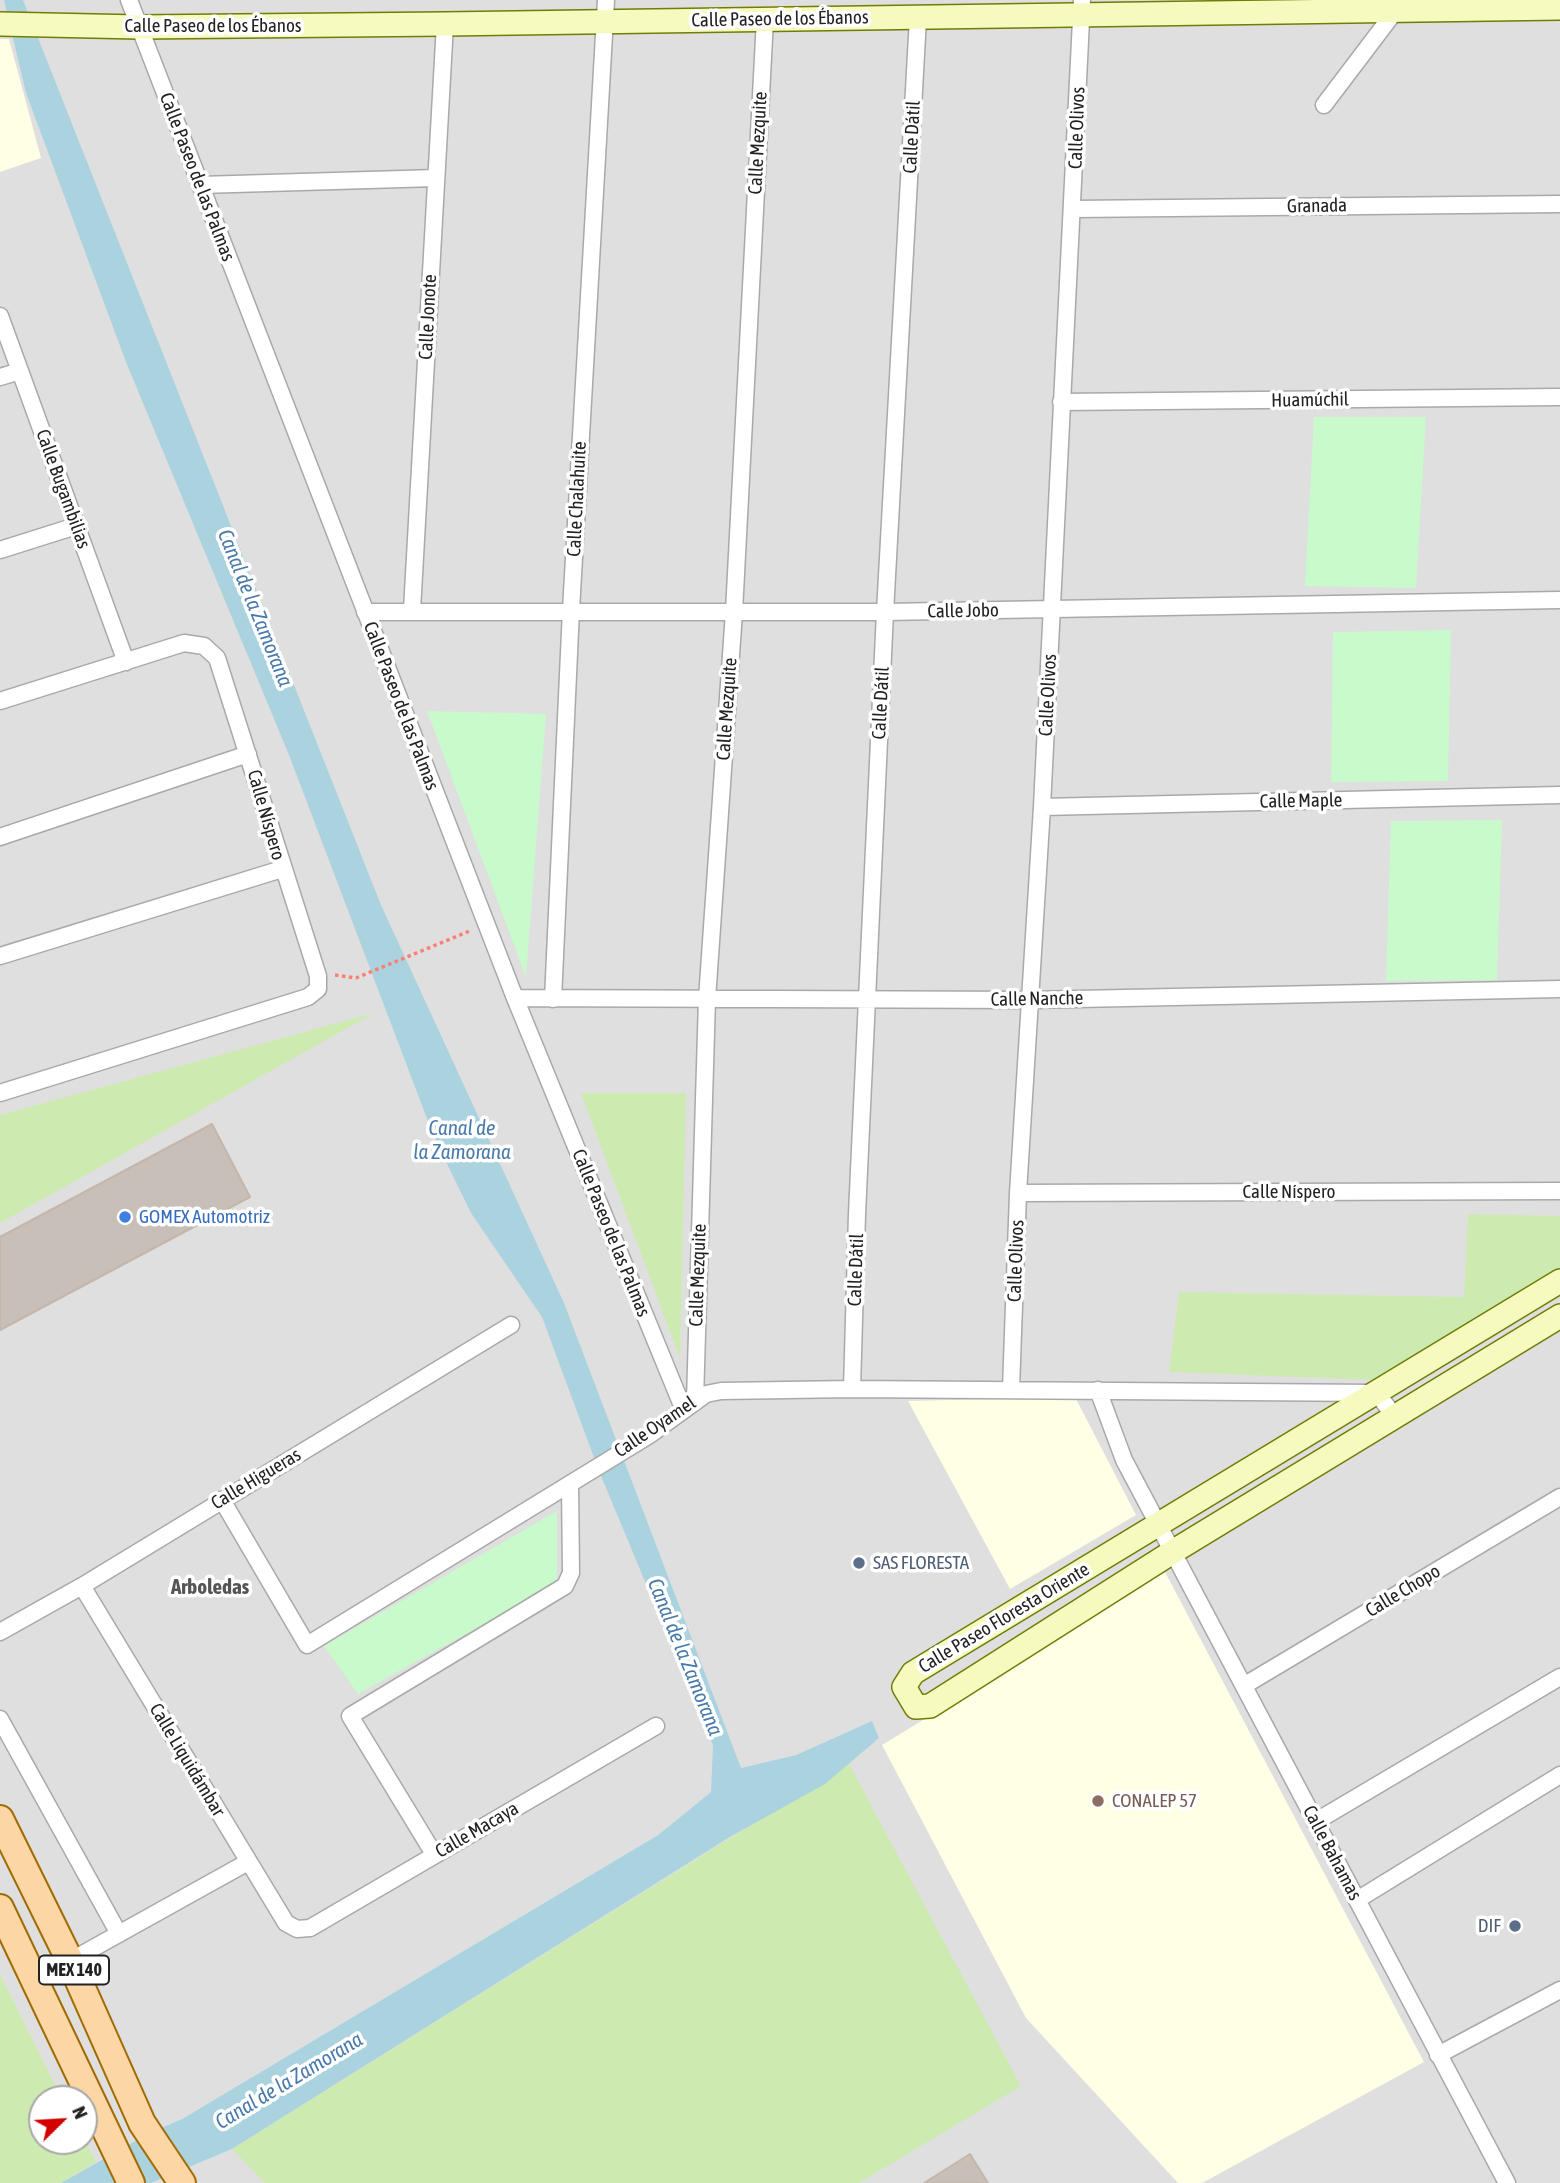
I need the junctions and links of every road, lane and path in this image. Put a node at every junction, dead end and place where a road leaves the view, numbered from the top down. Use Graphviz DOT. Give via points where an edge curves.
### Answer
graph roads {
  1 [pos="129,0"];
  2 [pos="1438,5"];
  3 [pos="1082,7"];
  4 [pos="1560,8"];
  5 [pos="1396,10"];
  6 [pos="606,11"];
  7 [pos="918,18"];
  8 [pos="765,19"];
  9 [pos="0,24"];
  10 [pos="445,24"];
  11 [pos="139,27"];
  12 [pos="1324,105"];
  13 [pos="436,178"];
  14 [pos="200,185"];
  15 [pos="1560,204"];
  16 [pos="1074,209"];
  17 [pos="0,316"];
  18 [pos="20,371"];
  19 [pos="0,377"];
  20 [pos="1560,397"];
  21 [pos="1060,402"];
  22 [pos="76,526"];
  23 [pos="0,550"];
  24 [pos="1560,600"];
  25 [pos="1052,609"];
  26 [pos="412,610"];
  27 [pos="571,610"];
  28 [pos="365,612"];
  29 [pos="734,612"];
  30 [pos="885,612"];
  31 [pos="126,662"];
  32 [pos="0,701"];
  33 [pos="248,754"];
  34 [pos="1560,795"];
  35 [pos="1042,807"];
  36 [pos="0,837"];
  37 [pos="282,869"];
  38 [pos="487,925"];
  39 [pos="0,956"];
  40 [pos="318,982"];
  41 [pos="1560,989"];
  42 [pos="515,999"];
  43 [pos="553,999"];
  44 [pos="707,999"];
  45 [pos="867,999"];
  46 [pos="1029,1000"];
  47 [pos="0,1092"];
  48 [pos="1560,1191"];
  49 [pos="1018,1194"];
  50 [pos="1560,1281"];
  51 [pos="1560,1317"];
  52 [pos="511,1325"];
  53 [pos="852,1389"];
  54 [pos="1011,1389"];
  55 [pos="1098,1390"];
  56 [pos="1377,1392"];
  57 [pos="689,1404"];
  58 [pos="1394,1416"];
  59 [pos="570,1484"];
  60 [pos="1560,1497"];
  61 [pos="222,1500"];
  62 [pos="1159,1523"];
  63 [pos="1174,1551"];
  64 [pos="82,1586"];
  65 [pos="0,1632"];
  66 [pos="1560,1677"];
  67 [pos="1245,1685"];
  68 [pos="0,1719"];
  69 [pos="656,1726"];
  70 [pos="1560,1775"];
  71 [pos="0,1819"];
  72 [pos="1315,1822"];
  73 [pos="434,1854"];
  74 [pos="248,1862"];
  75 [pos="1357,1900"];
  76 [pos="0,1908"];
  77 [pos="297,1929"];
  78 [pos="119,1934"];
  79 [pos="70,1961"];
  80 [pos="1560,1990"];
  81 [pos="1440,2059"];
  82 [pos="131,2183"];
  83 [pos="182,2183"];
  84 [pos="1507,2183"];
  1 -- 11 [label="street, Calle Paseo de las Palmas"];
  2 -- 4 [label="main road, Calle Paseo de los Ébanos"];
  2 -- 5 [label="main road, Calle Paseo de los Ébanos"];
  3 -- 5 [label="main road, Calle Paseo de los Ébanos"];
  3 -- 7 [label="main road, Calle Paseo de los Ébanos"];
  3 -- 16 [label="street, Calle Olivos"];
  5 -- 12 [label="street"];
  6 -- 8 [label="main road, Calle Paseo de los Ébanos"];
  6 -- 10 [label="main road, Calle Paseo de los Ébanos"];
  6 -- 27 [label="street, Calle Chalahuite"];
  7 -- 8 [label="main road, Calle Paseo de los Ébanos"];
  7 -- 30 [label="street, Calle Dátil"];
  8 -- 29 [label="street, Calle Mezquite"];
  9 -- 11 [label="main road, Calle Paseo de los Ébanos"];
  10 -- 11 [label="main road, Calle Paseo de los Ébanos"];
  10 -- 13 [label="street, Calle Jonote"];
  11 -- 14 [label="street, Calle Paseo de las Palmas"];
  13 -- 14 [label="street"];
  13 -- 26 [label="street, Calle Jonote"];
  14 -- 28 [label="street, Calle Paseo de las Palmas"];
  15 -- 16 [label="street, Granada"];
  16 -- 21 [label="street, Calle Olivos"];
  17 -- 18 [label="street, Calle Bugambilias"];
  18 -- 19 [label="street"];
  18 -- 22 [label="street, Calle Bugambilias"];
  20 -- 21 [label="street, Huamúchil"];
  21 -- 25 [label="street, Calle Olivos"];
  22 -- 23 [label="street"];
  22 -- 31 [label="street, Calle Bugambilias"];
  24 -- 25 [label="street, Calle Jobo"];
  25 -- 30 [label="street, Calle Jobo"];
  25 -- 35 [label="street, Calle Olivos"];
  26 -- 27 [label="street, Calle Jobo"];
  26 -- 28 [label="street, Calle Jobo"];
  27 -- 29 [label="street, Calle Jobo"];
  27 -- 43 [label="street, Calle Chalahuite"];
  28 -- 38 [label="street, Calle Paseo de las Palmas"];
  29 -- 30 [label="street, Calle Jobo"];
  29 -- 44 [label="street, Calle Mezquite"];
  30 -- 45 [label="street, Calle Dátil"];
  31 -- 32 [label="street"];
  31 -- 33 [label="street, Calle Níspero" via="184,643 204,646 217,658"];
  33 -- 36 [label="street"];
  33 -- 37 [label="street, Calle Níspero"];
  34 -- 35 [label="street, Calle Maple"];
  35 -- 46 [label="street, Calle Olivos"];
  37 -- 39 [label="street"];
  37 -- 40 [label="street, Calle Níspero"];
  38 -- 40 [label="path" via="356,978 341,974"];
  38 -- 42 [label="street, Calle Paseo de las Palmas"];
  40 -- 47 [label="street" via="308,997"];
  41 -- 46 [label="street, Calle Nanche"];
  42 -- 43 [label="street, Calle Nanche"];
  42 -- 57 [label="street, Calle Paseo de las Palmas"];
  43 -- 44 [label="street, Calle Nanche"];
  44 -- 45 [label="street, Calle Nanche"];
  44 -- 57 [label="street, Calle Mezquite"];
  45 -- 46 [label="street, Calle Nanche"];
  45 -- 53 [label="street, Calle Dátil"];
  46 -- 49 [label="street, Calle Olivos"];
  48 -- 49 [label="street, Calle Níspero"];
  49 -- 54 [label="street, Calle Olivos"];
  50 -- 56 [label="main road, Calle Paseo Floresta Oriente"];
  51 -- 58 [label="main road, Calle Paseo Floresta Oriente"];
  52 -- 61 [label="street, Calle Higueras"];
  53 -- 54 [label="street, Calle Oyamel"];
  53 -- 57 [label="street, Calle Oyamel" via="721,1391"];
  54 -- 55 [label="street, Calle Oyamel"];
  55 -- 56 [label="street, Calle Oyamel"];
  55 -- 62 [label="street" via="1124,1460"];
  56 -- 58 [label="street"];
  56 -- 62 [label="main road, Calle Paseo Floresta Oriente"];
  57 -- 59 [label="street, Calle Oyamel" via="660,1428"];
  58 -- 63 [label="main road, Calle Paseo Floresta Oriente"];
  59 -- 61 [label="street, Calle Oyamel" via="307,1646"];
  59 -- 73 [label="street" via="571,1573 565,1586 350,1716"];
  60 -- 67 [label="street, Calle Chopo"];
  61 -- 64 [label="street, Calle Higueras"];
  62 -- 63 [label="street, Calle Bahamas"];
  62 -- 63 [label="main road, Calle Paseo Floresta Oriente" via="913,1673 904,1686 916,1707 930,1706"];
  63 -- 67 [label="street, Calle Bahamas"];
  64 -- 65 [label="street, Calle Higueras"];
  64 -- 74 [label="street, Calle Liquidámbar"];
  66 -- 72 [label="street"];
  67 -- 72 [label="street, Calle Bahamas"];
  68 -- 78 [label="street"];
  69 -- 73 [label="street, Calle Macaya"];
  70 -- 75 [label="street"];
  71 -- 79 [label="main road, MEX 140"];
  72 -- 75 [label="street, Calle Bahamas"];
  73 -- 77 [label="street, Calle Macaya" via="310,1928"];
  74 -- 77 [label="street, Calle Liquidámbar" via="286,1923"];
  74 -- 78 [label="street"];
  75 -- 81 [label="street, Calle Bahamas"];
  76 -- 82 [label="main road, MEX 140"];
  78 -- 79 [label="street"];
  79 -- 83 [label="main road, MEX 140" via="142,2123"];
  80 -- 81 [label="street"];
  81 -- 84 [label="street, Calle Bahamas"];
}
